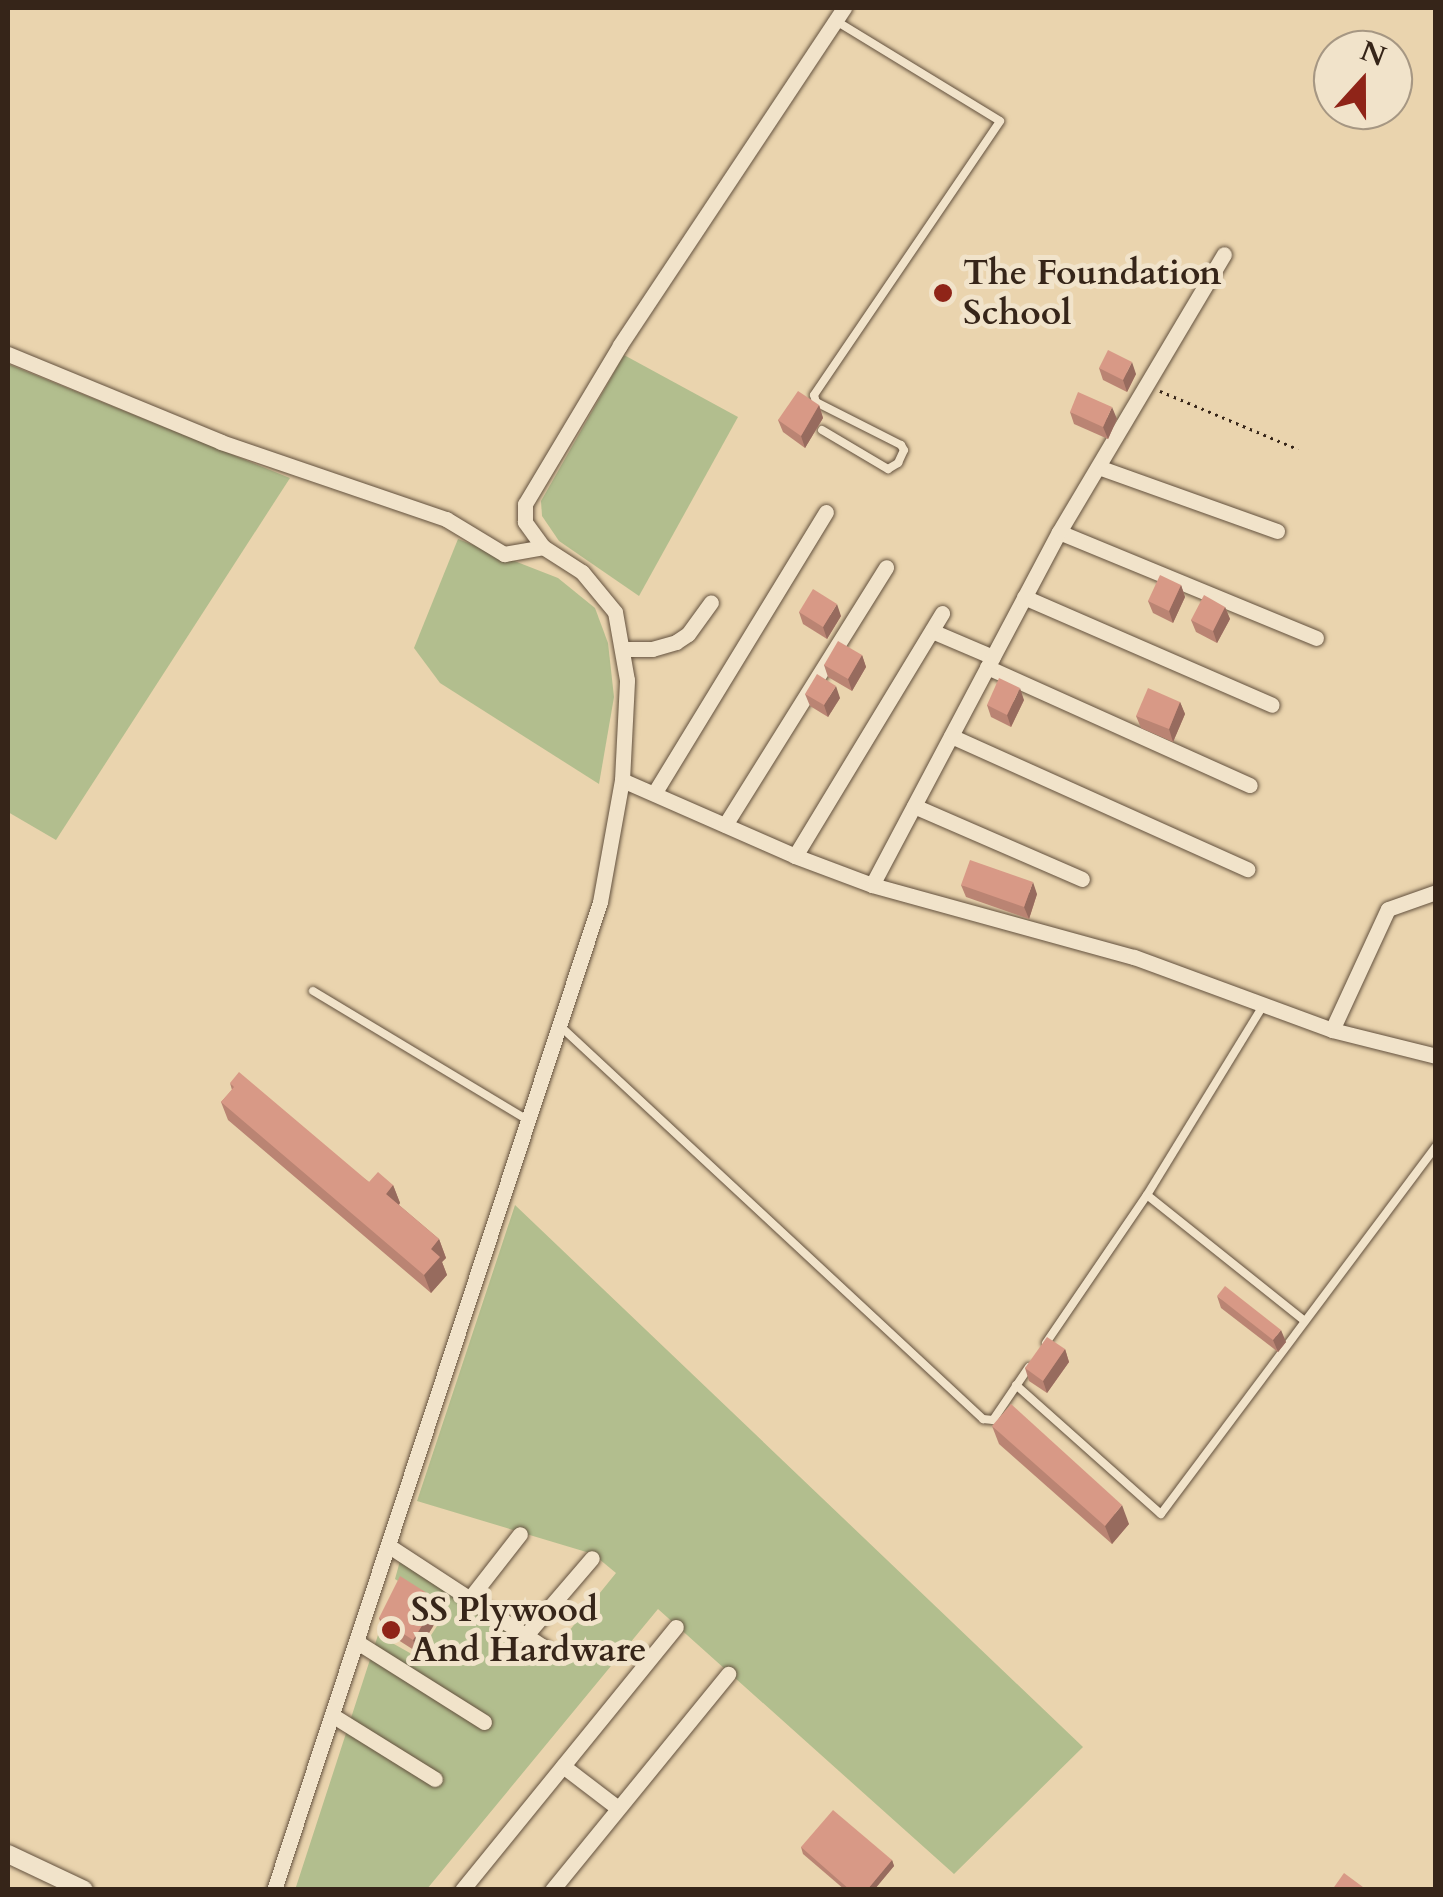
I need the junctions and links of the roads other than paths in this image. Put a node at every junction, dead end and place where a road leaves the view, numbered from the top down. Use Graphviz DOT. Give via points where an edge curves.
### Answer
graph roads {
  1 [pos="840,14"];
  2 [pos="1224,254"];
  3 [pos="8,354"];
  4 [pos="822,430"];
  5 [pos="1100,468"];
  6 [pos="826,512"];
  7 [pos="1277,531"];
  8 [pos="1060,532"];
  9 [pos="543,546"];
  10 [pos="886,567"];
  11 [pos="1024,597"];
  12 [pos="710,602"];
  13 [pos="942,614"];
  14 [pos="932,631"];
  15 [pos="1316,638"];
  16 [pos="624,649"];
  17 [pos="990,662"];
  18 [pos="1272,705"];
  19 [pos="951,736"];
  20 [pos="622,780"];
  21 [pos="1250,785"];
  22 [pos="654,792"];
  23 [pos="914,806"];
  24 [pos="725,825"];
  25 [pos="795,856"];
  26 [pos="1248,868"];
  27 [pos="1082,879"];
  28 [pos="872,885"];
  29 [pos="1436,892"];
  30 [pos="313,991"];
  31 [pos="1263,1006"];
  32 [pos="559,1025"];
  33 [pos="1332,1030"];
  34 [pos="1436,1056"];
  35 [pos="528,1120"];
  36 [pos="1436,1146"];
  37 [pos="1147,1195"];
  38 [pos="1306,1321"];
  39 [pos="1016,1386"];
  40 [pos="520,1534"];
  41 [pos="390,1546"];
  42 [pos="592,1558"];
  43 [pos="470,1598"];
  44 [pos="676,1627"];
  45 [pos="526,1635"];
  46 [pos="357,1642"];
  47 [pos="546,1648"];
  48 [pos="728,1674"];
  49 [pos="332,1715"];
  50 [pos="484,1722"];
  51 [pos="563,1766"];
  52 [pos="434,1779"];
  53 [pos="618,1808"];
  54 [pos="8,1854"];
  55 [pos="84,1890"];
  56 [pos="274,1890"];
  57 [pos="462,1890"];
  58 [pos="552,1890"];
  1 -- 4 [label="lane" via="1000,121 814,395 816,402 901,444 898,464 888,469"];
  1 -- 9 [label="street" via="620,345 525,504 525,522"];
  2 -- 5 [label="street"];
  3 -- 9 [label="street" via="222,442 446,518 504,554"];
  5 -- 7 [label="street"];
  5 -- 8 [label="street"];
  6 -- 22 [label="street"];
  8 -- 11 [label="street"];
  8 -- 15 [label="street"];
  9 -- 16 [label="street" via="603,593"];
  10 -- 24 [label="street"];
  11 -- 17 [label="street"];
  11 -- 18 [label="street"];
  12 -- 16 [label="street" via="676,642"];
  13 -- 14 [label="street"];
  14 -- 17 [label="street"];
  14 -- 25 [label="street"];
  16 -- 20 [label="street"];
  17 -- 19 [label="street"];
  17 -- 21 [label="street"];
  19 -- 23 [label="street"];
  19 -- 26 [label="street"];
  20 -- 22 [label="street"];
  20 -- 32 [label="street" via="600,902"];
  22 -- 24 [label="street"];
  23 -- 27 [label="street"];
  23 -- 28 [label="street"];
  24 -- 25 [label="street"];
  25 -- 28 [label="street"];
  28 -- 31 [label="street" via="1134,957"];
  29 -- 33 [label="street" via="1388,909"];
  30 -- 35 [label="lane"];
  31 -- 33 [label="street"];
  31 -- 37 [label="lane"];
  32 -- 35 [label="street"];
  32 -- 39 [label="lane" via="983,1419 994,1420"];
  33 -- 34 [label="street"];
  35 -- 41 [label="street"];
  36 -- 38 [label="lane"];
  37 -- 38 [label="lane"];
  37 -- 39 [label="lane"];
  38 -- 39 [label="lane" via="1161,1514"];
  40 -- 43 [label="street"];
  41 -- 43 [label="street"];
  41 -- 46 [label="street"];
  42 -- 45 [label="street"];
  43 -- 45 [label="street"];
  44 -- 51 [label="street"];
  45 -- 47 [label="street"];
  46 -- 49 [label="street"];
  46 -- 50 [label="street"];
  48 -- 53 [label="street"];
  49 -- 52 [label="street"];
  49 -- 56 [label="street"];
  51 -- 53 [label="street"];
  51 -- 57 [label="street"];
  53 -- 58 [label="street"];
  54 -- 55 [label="street"];
}
